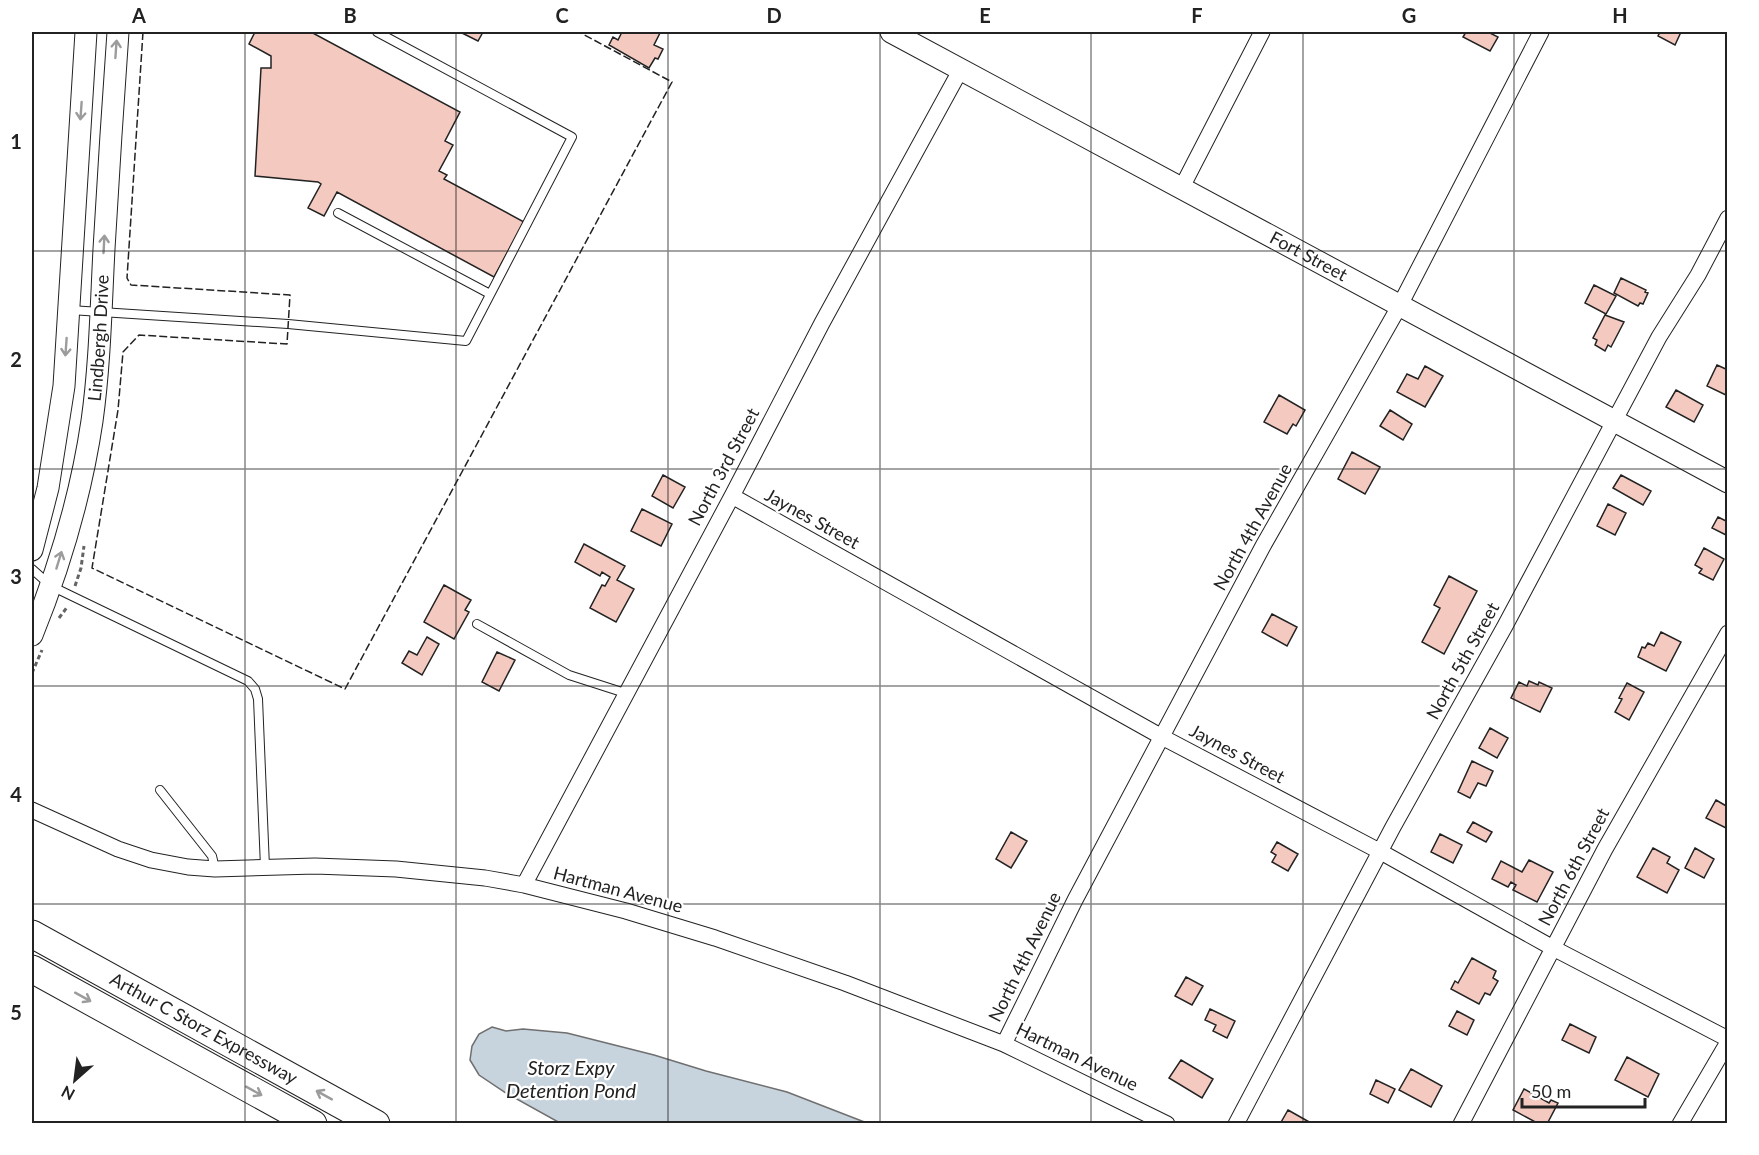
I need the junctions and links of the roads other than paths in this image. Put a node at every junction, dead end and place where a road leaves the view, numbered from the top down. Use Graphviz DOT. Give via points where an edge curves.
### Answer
graph roads {
  1 [pos="86,32"];
  2 [pos="118,32"];
  3 [pos="377,32"];
  4 [pos="891,32"];
  5 [pos="1262,32"];
  6 [pos="1541,32"];
  7 [pos="961,69"];
  8 [pos="1182,187"];
  9 [pos="338,213"];
  10 [pos="1728,218"];
  11 [pos="490,294"];
  12 [pos="1400,305"];
  13 [pos="68,310"];
  14 [pos="101,312"];
  15 [pos="1615,421"];
  16 [pos="1728,482"];
  17 [pos="732,496"];
  18 [pos="32,550"];
  19 [pos="32,569"];
  20 [pos="51,586"];
  21 [pos="477,624"];
  22 [pos="1728,633"];
  23 [pos="32,635"];
  24 [pos="625,693"];
  25 [pos="1162,737"];
  26 [pos="160,790"];
  27 [pos="32,810"];
  28 [pos="1381,852"];
  29 [pos="265,867"];
  30 [pos="215,868"];
  31 [pos="524,885"];
  32 [pos="32,934"];
  33 [pos="1553,948"];
  34 [pos="32,969"];
  35 [pos="1728,1041"];
  36 [pos="1004,1044"];
  37 [pos="313,1124"];
  38 [pos="376,1124"];
  39 [pos="1167,1124"];
  40 [pos="1236,1124"];
  41 [pos="1461,1124"];
  42 [pos="1680,1124"];
  1 -- 13 [label="street, Lindbergh Drive, one-way"];
  14 -- 2 [label="street, Lindbergh Drive, one-way"];
  3 -- 11 [label="lane" via="572,136"];
  4 -- 7 [label="street, Fort Street"];
  5 -- 8 [label="street"];
  6 -- 12 [label="street, North 4th Avenue"];
  7 -- 8 [label="street, Fort Street"];
  7 -- 17 [label="street, North 3rd Street"];
  8 -- 12 [label="street, Fort Street"];
  9 -- 11 [label="lane"];
  10 -- 15 [label="street, North 5th Street"];
  11 -- 14 [label="lane" via="466,341"];
  12 -- 15 [label="street, Fort Street"];
  12 -- 25 [label="street, North 4th Avenue" via="1263,546"];
  13 -- 14 [label="lane"];
  13 -- 18 [label="street, Lindbergh Drive, one-way" via="57,437"];
  20 -- 14 [label="street, Lindbergh Drive, one-way" via="86,459"];
  15 -- 16 [label="street, Fort Street"];
  15 -- 28 [label="street, North 5th Street"];
  17 -- 24 [label="street, North 3rd Street"];
  17 -- 25 [label="street, Jaynes Street"];
  19 -- 20 [label="lane"];
  20 -- 23 [label="street, Lindbergh Drive"];
  20 -- 29 [label="lane" via="248,681 255,689"];
  21 -- 24 [label="lane" via="569,675"];
  22 -- 33 [label="street, North 6th Street"];
  24 -- 31 [label="street, North 3rd Street"];
  25 -- 28 [label="street, Jaynes Street"];
  25 -- 36 [label="street, North 4th Avenue"];
  26 -- 30 [label="lane" via="213,856"];
  27 -- 30 [label="street, Hartman Avenue" via="140,857"];
  28 -- 33 [label="street, Jaynes Street"];
  28 -- 40 [label="street, North 5th Street"];
  29 -- 30 [label="street, Hartman Avenue"];
  29 -- 31 [label="street, Hartman Avenue" via="396,869"];
  31 -- 36 [label="street, Hartman Avenue" via="715,938"];
  38 -- 32 [label="highway, Arthur C Storz Expressway, one-way"];
  33 -- 35 [label="street, Jaynes Street"];
  33 -- 41 [label="street, North 6th Street"];
  34 -- 37 [label="highway, Arthur C Storz Expressway, one-way"];
  35 -- 42 [label="street"];
  36 -- 39 [label="street, Hartman Avenue"];
}
